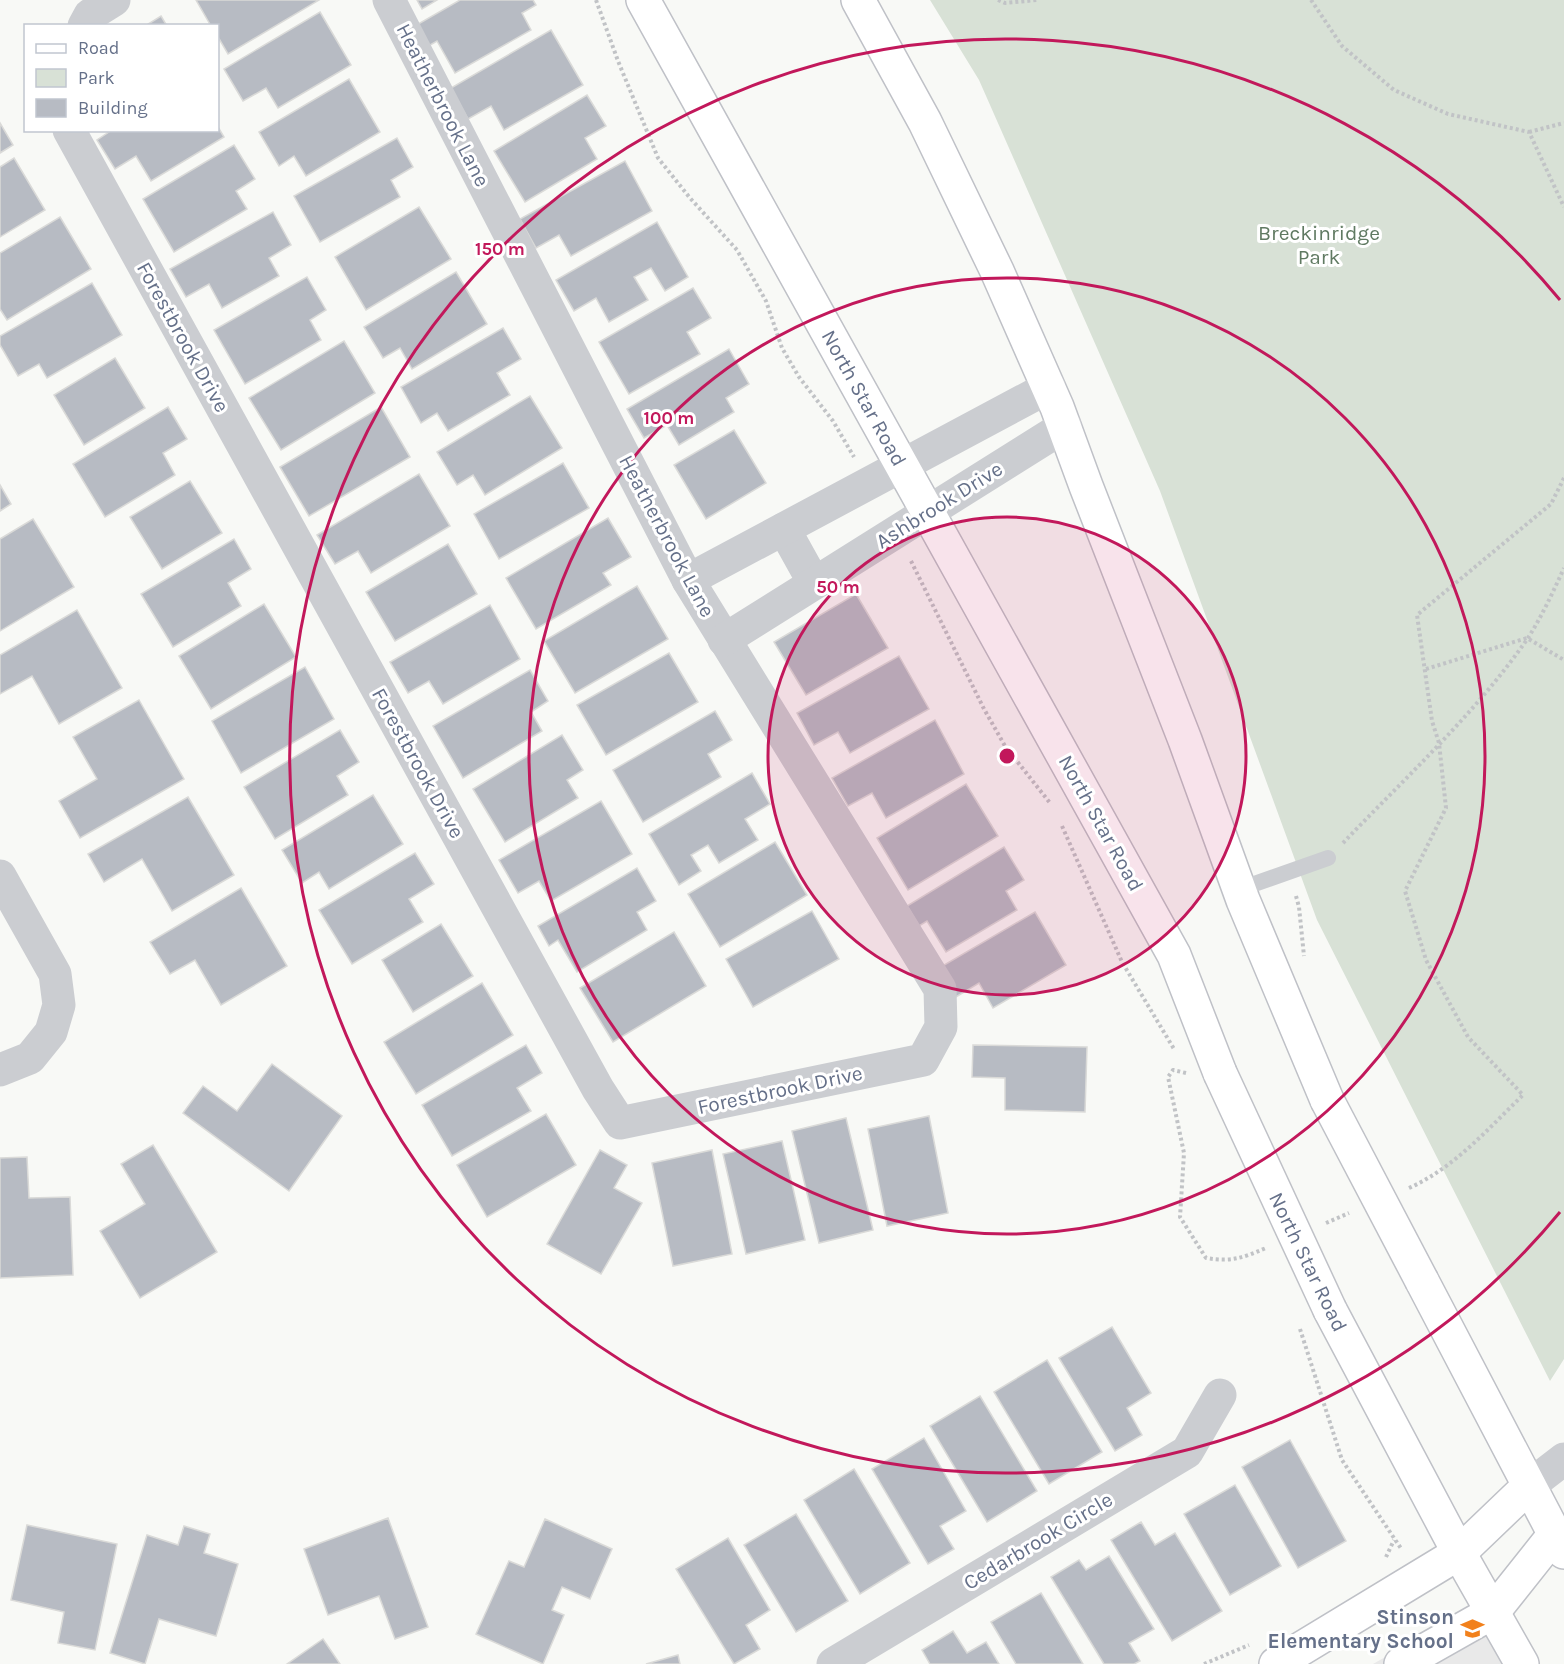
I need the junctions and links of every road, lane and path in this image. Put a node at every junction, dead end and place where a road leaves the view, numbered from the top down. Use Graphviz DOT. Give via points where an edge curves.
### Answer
graph roads {
  1 [pos="114,0"];
  2 [pos="389,0"];
  3 [pos="643,0"];
  4 [pos="858,0"];
  5 [pos="998,0"];
  6 [pos="1037,0"];
  7 [pos="1311,0"];
  8 [pos="85,24"];
  9 [pos="1564,123"];
  10 [pos="70,132"];
  11 [pos="1529,132"];
  12 [pos="1564,207"];
  13 [pos="1049,387"];
  14 [pos="1065,426"];
  15 [pos="901,466"];
  16 [pos="1564,478"];
  17 [pos="928,512"];
  18 [pos="784,529"];
  19 [pos="1564,568"];
  20 [pos="688,580"];
  21 [pos="814,583"];
  22 [pos="1527,638"];
  23 [pos="724,640"];
  24 [pos="1564,660"];
  25 [pos="1426,669"];
  26 [pos="1439,743"];
  27 [pos="1328,858"];
  28 [pos="0,876"];
  29 [pos="1240,890"];
  30 [pos="923,1060"];
  31 [pos="0,1070"];
  32 [pos="1523,1095"];
  33 [pos="1300,1329"];
  34 [pos="1220,1395"];
  35 [pos="1564,1459"];
  36 [pos="1529,1486"];
  37 [pos="1561,1538"];
  38 [pos="1459,1553"];
  39 [pos="1421,1576"];
  40 [pos="1493,1612"];
  41 [pos="833,1664"];
  42 [pos="1276,1664"];
  43 [pos="1401,1664"];
  44 [pos="1522,1664"];
  1 -- 8 [label="street" via="90,15"];
  2 -- 20 [label="street, Heatherbrook Lane"];
  3 -- 15 [label="main road, North Star Road"];
  4 -- 13 [label="main road" via="925,122"];
  5 -- 6 [label="path"];
  7 -- 11 [label="path" via="1342,46 1394,90 1448,114"];
  9 -- 11 [label="path"];
  10 -- 30 [label="street, Forestbrook Drive" via="620,1123"];
  11 -- 12 [label="path"];
  13 -- 14 [label="main road"];
  13 -- 15 [label="street"];
  14 -- 17 [label="street, Ashbrook Drive"];
  14 -- 29 [label="main road"];
  15 -- 17 [label="main road, North Star Road"];
  15 -- 18 [label="street"];
  16 -- 25 [label="path" via="1551,504 1417,615"];
  17 -- 21 [label="street, Ashbrook Drive"];
  17 -- 38 [label="main road, North Star Road, bridge" via="1174,956 1220,1074 1330,1310"];
  18 -- 20 [label="street"];
  18 -- 21 [label="street"];
  19 -- 22 [label="path"];
  20 -- 23 [label="street, Heatherbrook Lane"];
  21 -- 23 [label="street, Ashbrook Drive"];
  22 -- 24 [label="path"];
  22 -- 25 [label="path"];
  22 -- 26 [label="path"];
  23 -- 30 [label="street, Heatherbrook Lane" via="940,989 941,1027"];
  25 -- 26 [label="path" via="1432,721"];
  26 -- 27 [label="path"];
  26 -- 32 [label="path" via="1446,808 1405,891 1426,960 1468,1037"];
  27 -- 29 [label="lane"];
  28 -- 31 [label="street" via="55,974 59,1005 51,1032 30,1058"];
  29 -- 36 [label="main road, bridge" via="1327,1100"];
  33 -- 39 [label="path" via="1342,1460"];
  34 -- 41 [label="street, Cedarbrook Circle" via="1186,1452"];
  35 -- 36 [label="street"];
  36 -- 37 [label="main road"];
  36 -- 38 [label="main road"];
  37 -- 40 [label="main road"];
  38 -- 39 [label="main road"];
  38 -- 40 [label="main road, North Star Road"];
  39 -- 42 [label="main road"];
  40 -- 43 [label="main road"];
  40 -- 44 [label="main road, North Star Road"];
}
